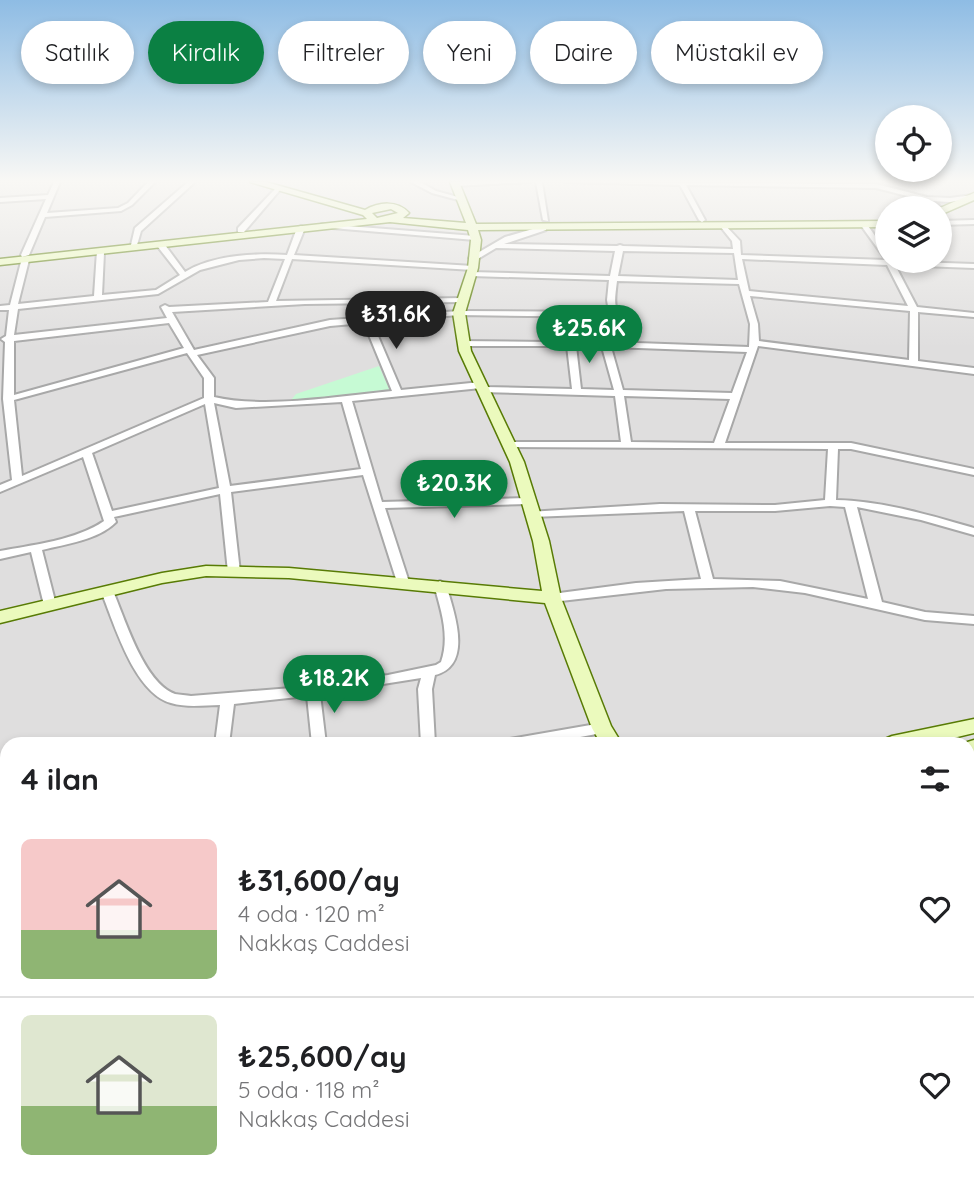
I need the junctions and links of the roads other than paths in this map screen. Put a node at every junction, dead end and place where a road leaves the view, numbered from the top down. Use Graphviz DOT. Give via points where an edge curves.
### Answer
graph roads {
  1 [pos="33,237"];
  2 [pos="136,237"];
  3 [pos="181,237"];
  4 [pos="233,237"];
  5 [pos="297,237"];
  6 [pos="473,237"];
  7 [pos="514,237"];
  8 [pos="732,237"];
  9 [pos="135,243"];
  10 [pos="493,246"];
  11 [pos="162,247"];
  12 [pos="620,247"];
  13 [pos="100,253"];
  14 [pos="738,254"];
  15 [pos="25,257"];
  16 [pos="289,257"];
  17 [pos="0,259"];
  18 [pos="875,260"];
  19 [pos="952,265"];
  20 [pos="974,266"];
  21 [pos="472,267"];
  22 [pos="895,273"];
  23 [pos="184,276"];
  24 [pos="613,279"];
  25 [pos="742,282"];
  26 [pos="158,292"];
  27 [pos="745,293"];
  28 [pos="98,298"];
  29 [pos="271,304"];
  30 [pos="461,307"];
  31 [pos="5,308"];
  32 [pos="914,310"];
  33 [pos="169,315"];
  34 [pos="615,315"];
  35 [pos="974,315"];
  36 [pos="367,320"];
  37 [pos="5,339"];
  38 [pos="463,342"];
  39 [pos="571,344"];
  40 [pos="606,344"];
  41 [pos="633,345"];
  42 [pos="754,347"];
  43 [pos="192,351"];
  44 [pos="913,363"];
  45 [pos="974,371"];
  46 [pos="482,388"];
  47 [pos="577,391"];
  48 [pos="619,391"];
  49 [pos="398,393"];
  50 [pos="5,394"];
  51 [pos="737,396"];
  52 [pos="346,398"];
  53 [pos="209,399"];
  54 [pos="626,444"];
  55 [pos="719,444"];
  56 [pos="510,445"];
  57 [pos="833,445"];
  58 [pos="88,452"];
  59 [pos="367,471"];
  60 [pos="974,472"];
  61 [pos="18,481"];
  62 [pos="0,489"];
  63 [pos="225,490"];
  64 [pos="830,503"];
  65 [pos="850,503"];
  66 [pos="378,505"];
  67 [pos="530,507"];
  68 [pos="689,508"];
  69 [pos="107,515"];
  70 [pos="974,532"];
  71 [pos="35,547"];
  72 [pos="0,555"];
  73 [pos="234,572"];
  74 [pos="403,582"];
  75 [pos="440,585"];
  76 [pos="709,585"];
  77 [pos="107,591"];
  78 [pos="552,598"];
  79 [pos="50,605"];
  80 [pos="876,606"];
  81 [pos="0,617"];
  82 [pos="974,620"];
  83 [pos="429,673"];
  84 [pos="313,689"];
  85 [pos="228,698"];
  86 [pos="974,726"];
  87 [pos="602,728"];
  88 [pos="223,737"];
  89 [pos="318,737"];
  90 [pos="428,737"];
  91 [pos="550,737"];
  92 [pos="608,737"];
  93 [pos="924,737"];
  1 -- 15 [label="street"];
  2 -- 9 [label="street"];
  3 -- 9 [label="main road"];
  4 -- 11 [label="main road"];
  5 -- 16 [label="street"];
  6 -- 21 [label="main road"];
  7 -- 10 [label="street"];
  8 -- 14 [label="street"];
  9 -- 15 [label="main road"];
  10 -- 12 [label="street"];
  10 -- 21 [label="street"];
  11 -- 13 [label="main road"];
  11 -- 23 [label="street"];
  12 -- 14 [label="street"];
  12 -- 24 [label="street"];
  13 -- 15 [label="main road"];
  13 -- 28 [label="street"];
  14 -- 18 [label="street"];
  14 -- 25 [label="street"];
  15 -- 17 [label="main road"];
  15 -- 31 [label="street"];
  16 -- 21 [label="street"];
  16 -- 23 [label="street" via="217,261"];
  16 -- 29 [label="street"];
  19 -- 20 [label="street"];
  21 -- 24 [label="street"];
  21 -- 30 [label="main road"];
  22 -- 32 [label="street"];
  23 -- 26 [label="street"];
  24 -- 25 [label="street"];
  24 -- 34 [label="street"];
  25 -- 27 [label="street"];
  26 -- 28 [label="street"];
  26 -- 33 [label="street"];
  27 -- 32 [label="street"];
  27 -- 42 [label="street" via="754,324"];
  28 -- 31 [label="street"];
  29 -- 30 [label="street"];
  29 -- 33 [label="street"];
  30 -- 34 [label="street"];
  30 -- 36 [label="street"];
  30 -- 38 [label="main road"];
  31 -- 37 [label="street"];
  32 -- 35 [label="street"];
  32 -- 44 [label="street"];
  33 -- 37 [label="street"];
  33 -- 43 [label="street"];
  34 -- 41 [label="street" via="628,324"];
  36 -- 43 [label="street" via="298,328"];
  36 -- 49 [label="street"];
  37 -- 50 [label="street"];
  38 -- 39 [label="street"];
  38 -- 46 [label="main road"];
  39 -- 40 [label="street"];
  39 -- 47 [label="street"];
  40 -- 41 [label="street"];
  40 -- 48 [label="street"];
  41 -- 42 [label="street"];
  42 -- 44 [label="street"];
  42 -- 51 [label="street"];
  43 -- 50 [label="street"];
  43 -- 53 [label="street" via="209,378"];
  44 -- 45 [label="street"];
  46 -- 47 [label="street"];
  46 -- 49 [label="street"];
  46 -- 56 [label="main road"];
  47 -- 48 [label="street"];
  48 -- 51 [label="street"];
  48 -- 54 [label="street"];
  49 -- 52 [label="street"];
  50 -- 61 [label="street"];
  51 -- 55 [label="street"];
  52 -- 53 [label="street" via="236,405"];
  52 -- 59 [label="street"];
  53 -- 58 [label="street"];
  53 -- 63 [label="street"];
  54 -- 55 [label="street"];
  54 -- 56 [label="street"];
  55 -- 57 [label="street"];
  56 -- 67 [label="main road"];
  57 -- 60 [label="street" via="879,450"];
  57 -- 64 [label="street"];
  58 -- 61 [label="street"];
  58 -- 69 [label="street"];
  59 -- 63 [label="street"];
  59 -- 66 [label="street"];
  61 -- 62 [label="street"];
  63 -- 69 [label="street"];
  63 -- 73 [label="street"];
  64 -- 65 [label="street"];
  64 -- 68 [label="street"];
  65 -- 70 [label="street" via="886,507"];
  65 -- 80 [label="street"];
  66 -- 67 [label="street"];
  66 -- 74 [label="street"];
  67 -- 68 [label="street"];
  67 -- 78 [label="main road"];
  68 -- 76 [label="street"];
  69 -- 71 [label="street" via="110,522 99,529"];
  71 -- 72 [label="street"];
  71 -- 79 [label="street"];
  73 -- 74 [label="main road"];
  73 -- 77 [label="main road" via="206,571"];
  74 -- 75 [label="main road"];
  75 -- 78 [label="main road"];
  75 -- 83 [label="street" via="452,646 447,664"];
  76 -- 78 [label="street" via="617,588"];
  76 -- 80 [label="street" via="780,585"];
  77 -- 79 [label="main road"];
  77 -- 85 [label="street" via="139,666 156,687 172,699"];
  78 -- 87 [label="main road"];
  79 -- 81 [label="main road"];
  80 -- 82 [label="street"];
  83 -- 84 [label="street"];
  83 -- 90 [label="street" via="425,689"];
  84 -- 85 [label="street"];
  84 -- 89 [label="street"];
  85 -- 88 [label="street"];
  86 -- 93 [label="main road"];
  87 -- 91 [label="street"];
  87 -- 92 [label="main road"];
}
